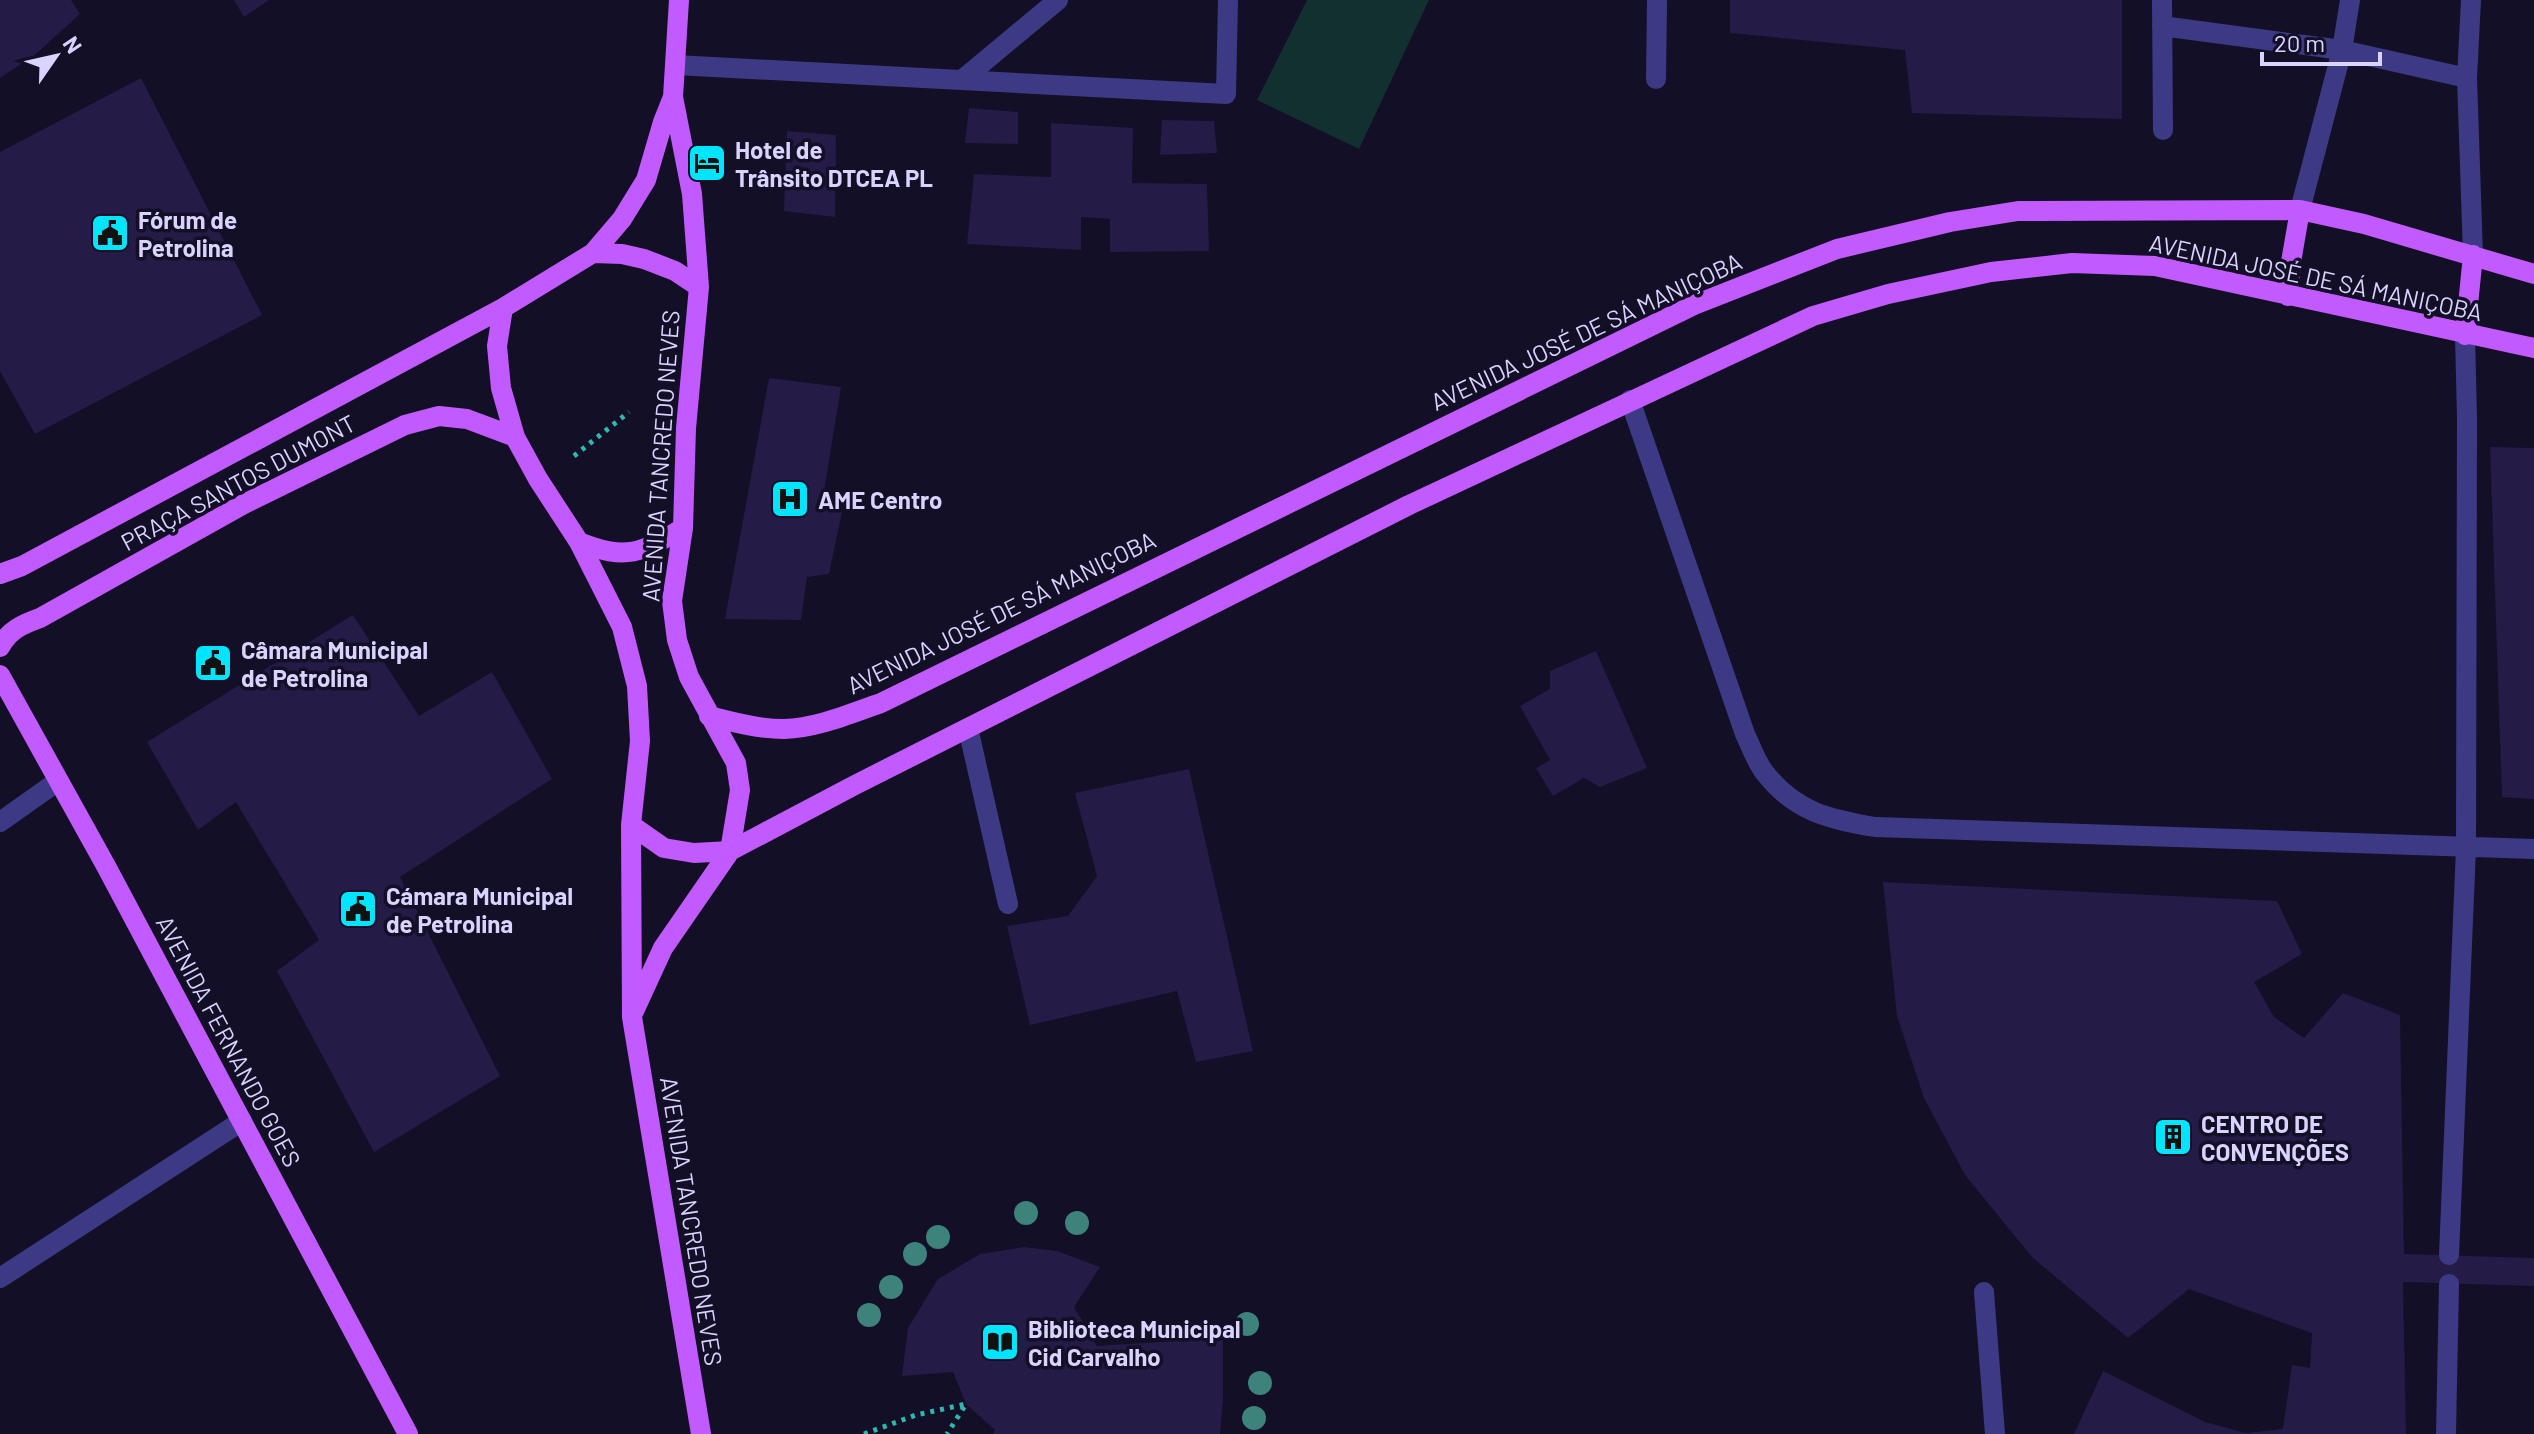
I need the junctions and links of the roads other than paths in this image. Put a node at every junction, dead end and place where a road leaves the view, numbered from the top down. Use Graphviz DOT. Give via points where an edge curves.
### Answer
graph roads {
  1 [pos="679,0"];
  2 [pos="1058,0"];
  3 [pos="1228,0"];
  4 [pos="1657,0"];
  5 [pos="2162,0"];
  6 [pos="2350,0"];
  7 [pos="2471,0"];
  8 [pos="2162,26"];
  9 [pos="2342,50"];
  10 [pos="676,65"];
  11 [pos="2467,78"];
  12 [pos="1656,79"];
  13 [pos="962,80"];
  14 [pos="673,97"];
  15 [pos="2163,130"];
  16 [pos="2300,210"];
  17 [pos="593,253"];
  18 [pos="2473,255"];
  19 [pos="2534,274"];
  20 [pos="699,287"];
  21 [pos="2288,296"];
  22 [pos="503,308"];
  23 [pos="2465,335"];
  24 [pos="2534,348"];
  25 [pos="1630,400"];
  26 [pos="515,437"];
  27 [pos="683,528"];
  28 [pos="579,542"];
  29 [pos="0,574"];
  30 [pos="0,647"];
  31 [pos="0,675"];
  32 [pos="709,716"];
  33 [pos="968,728"];
  34 [pos="58,781"];
  35 [pos="0,822"];
  36 [pos="631,825"];
  37 [pos="2466,848"];
  38 [pos="2534,849"];
  39 [pos="730,851"];
  40 [pos="1008,904"];
  41 [pos="632,1017"];
  42 [pos="242,1121"];
  43 [pos="2449,1255"];
  44 [pos="0,1278"];
  45 [pos="2449,1284"];
  46 [pos="1984,1292"];
  47 [pos="408,1434"];
  48 [pos="701,1434"];
  49 [pos="1995,1434"];
  50 [pos="2446,1434"];
  1 -- 10 [label="main road, AVENIDA TANCREDO NEVES"];
  2 -- 13 [label="street"];
  3 -- 13 [label="street" via="1226,94"];
  4 -- 12 [label="street"];
  5 -- 8 [label="street"];
  6 -- 9 [label="street"];
  7 -- 11 [label="street"];
  8 -- 9 [label="street"];
  8 -- 15 [label="street"];
  9 -- 11 [label="street"];
  9 -- 16 [label="street"];
  10 -- 13 [label="street"];
  10 -- 14 [label="main road, AVENIDA TANCREDO NEVES"];
  11 -- 18 [label="street"];
  14 -- 17 [label="main road, AVENIDA TANCREDO NEVES" via="638,196"];
  14 -- 20 [label="main road, AVENIDA TANCREDO NEVES" via="692,194"];
  16 -- 18 [label="main road, AVENIDA JOSÉ DE SÁ MANIÇOBA"];
  16 -- 21 [label="main road"];
  16 -- 32 [label="main road, AVENIDA JOSÉ DE SÁ MANIÇOBA" via="2018,211 1837,249 1694,305 881,703 820,724 784,729"];
  17 -- 20 [label="main road" via="644,259"];
  17 -- 22 [label="main road, PRAÇA SANTOS DUMONT"];
  18 -- 19 [label="main road, AVENIDA JOSÉ DE SÁ MANIÇOBA"];
  18 -- 23 [label="main road"];
  20 -- 27 [label="main road, AVENIDA TANCREDO NEVES"];
  21 -- 23 [label="main road, AVENIDA JOSÉ DE SÁ MANIÇOBA"];
  21 -- 25 [label="main road, AVENIDA JOSÉ DE SÁ MANIÇOBA" via="2155,266 2072,263 1991,272 1813,316"];
  22 -- 26 [label="main road, AVENIDA TANCREDO NEVES" via="497,346 501,388"];
  22 -- 29 [label="main road, PRAÇA SANTOS DUMONT"];
  23 -- 24 [label="main road, AVENIDA JOSÉ DE SÁ MANIÇOBA"];
  23 -- 37 [label="street"];
  25 -- 33 [label="main road, AVENIDA JOSÉ DE SÁ MANIÇOBA" via="1409,505"];
  25 -- 37 [label="street" via="1745,734 1764,772 1792,800 1827,818 1875,827"];
  26 -- 28 [label="main road, AVENIDA TANCREDO NEVES"];
  26 -- 30 [label="main road, PRAÇA SANTOS DUMONT" via="467,419 439,416 405,425 244,504 23,624"];
  27 -- 28 [label="main road" via="627,554"];
  27 -- 32 [label="main road, AVENIDA TANCREDO NEVES" via="672,601 677,640"];
  28 -- 36 [label="main road, AVENIDA TANCREDO NEVES" via="622,627 637,686 640,741"];
  31 -- 34 [label="main road, AVENIDA FERNANDO GOES"];
  32 -- 39 [label="main road, AVENIDA TANCREDO NEVES" via="736,763 740,790"];
  33 -- 39 [label="main road, AVENIDA JOSÉ DE SÁ MANIÇOBA"];
  33 -- 40 [label="street"];
  34 -- 35 [label="street"];
  34 -- 42 [label="main road, AVENIDA FERNANDO GOES"];
  36 -- 39 [label="main road" via="664,848"];
  36 -- 41 [label="main road, AVENIDA TANCREDO NEVES"];
  37 -- 38 [label="street"];
  37 -- 43 [label="street"];
  39 -- 41 [label="main road, AVENIDA TANCREDO NEVES" via="663,948"];
  41 -- 48 [label="main road, AVENIDA TANCREDO NEVES"];
  42 -- 44 [label="street"];
  42 -- 47 [label="main road, AVENIDA FERNANDO GOES"];
  45 -- 50 [label="street"];
  46 -- 49 [label="street"];
}
